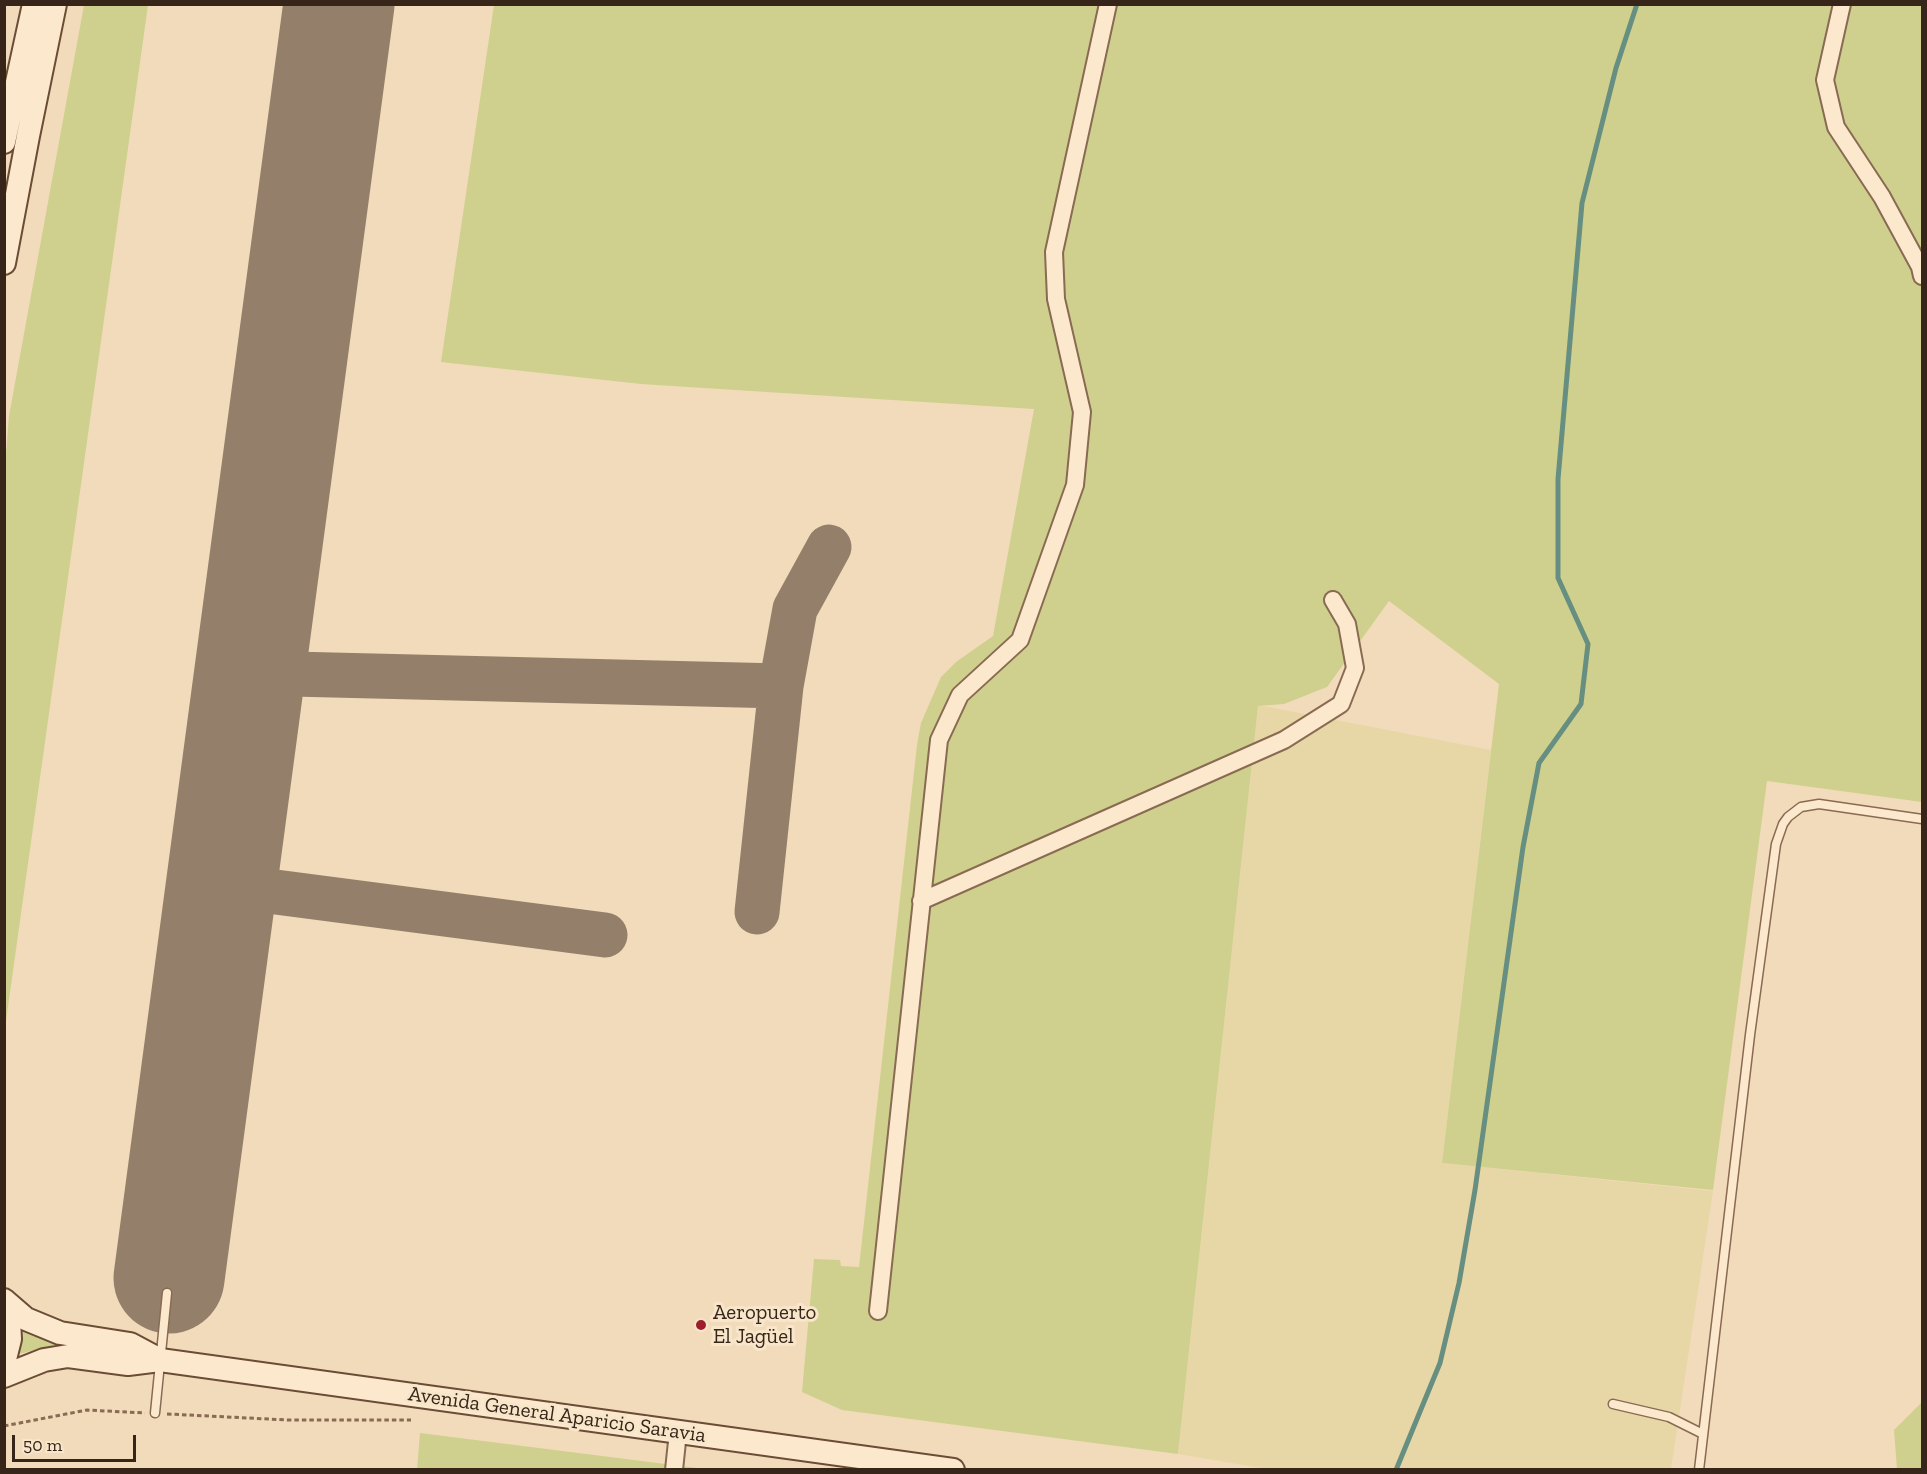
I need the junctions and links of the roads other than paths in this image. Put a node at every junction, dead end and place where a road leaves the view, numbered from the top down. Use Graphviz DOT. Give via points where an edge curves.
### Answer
graph roads {
  1 [pos="34,4"];
  2 [pos="55,4"];
  3 [pos="1108,4"];
  4 [pos="1842,4"];
  5 [pos="4,142"];
  6 [pos="4,263"];
  7 [pos="1923,276"];
  8 [pos="1333,600"];
  9 [pos="1923,819"];
  10 [pos="921,901"];
  11 [pos="167,1293"];
  12 [pos="4,1302"];
  13 [pos="878,1311"];
  14 [pos="160,1360"];
  15 [pos="4,1363"];
  16 [pos="4,1376"];
  17 [pos="1614,1404"];
  18 [pos="154,1413"];
  19 [pos="678,1432"];
  20 [pos="1703,1434"];
  21 [pos="674,1470"];
  22 [pos="953,1470"];
  23 [pos="1699,1470"];
  1 -- 5 [label="main road"];
  2 -- 6 [label="main road"];
  3 -- 10 [label="street" via="1054,252 1056,299 1082,412 1075,485 1020,640 960,694 939,740"];
  4 -- 7 [label="street" via="1825,80 1836,127 1882,197"];
  8 -- 10 [label="street" via="1347,624 1356,669 1341,704 1284,740"];
  9 -- 20 [label="lane" via="1819,804 1801,807 1783,824 1776,844 1750,1035"];
  10 -- 13 [label="street"];
  11 -- 14 [label="lane"];
  12 -- 14 [label="main road, Avenida General Aparicio Saravia" via="26,1318 60,1333 130,1344"];
  12 -- 15 [label="main road" via="10,1340"];
  14 -- 16 [label="main road, Avenida General Aparicio Saravia" via="128,1364 69,1356 44,1360"];
  14 -- 18 [label="lane"];
  14 -- 19 [label="main road, Avenida General Aparicio Saravia"];
  17 -- 20 [label="lane" via="1669,1417"];
  19 -- 21 [label="street"];
  19 -- 22 [label="main road, Avenida General Aparicio Saravia"];
  20 -- 23 [label="lane"];
}
